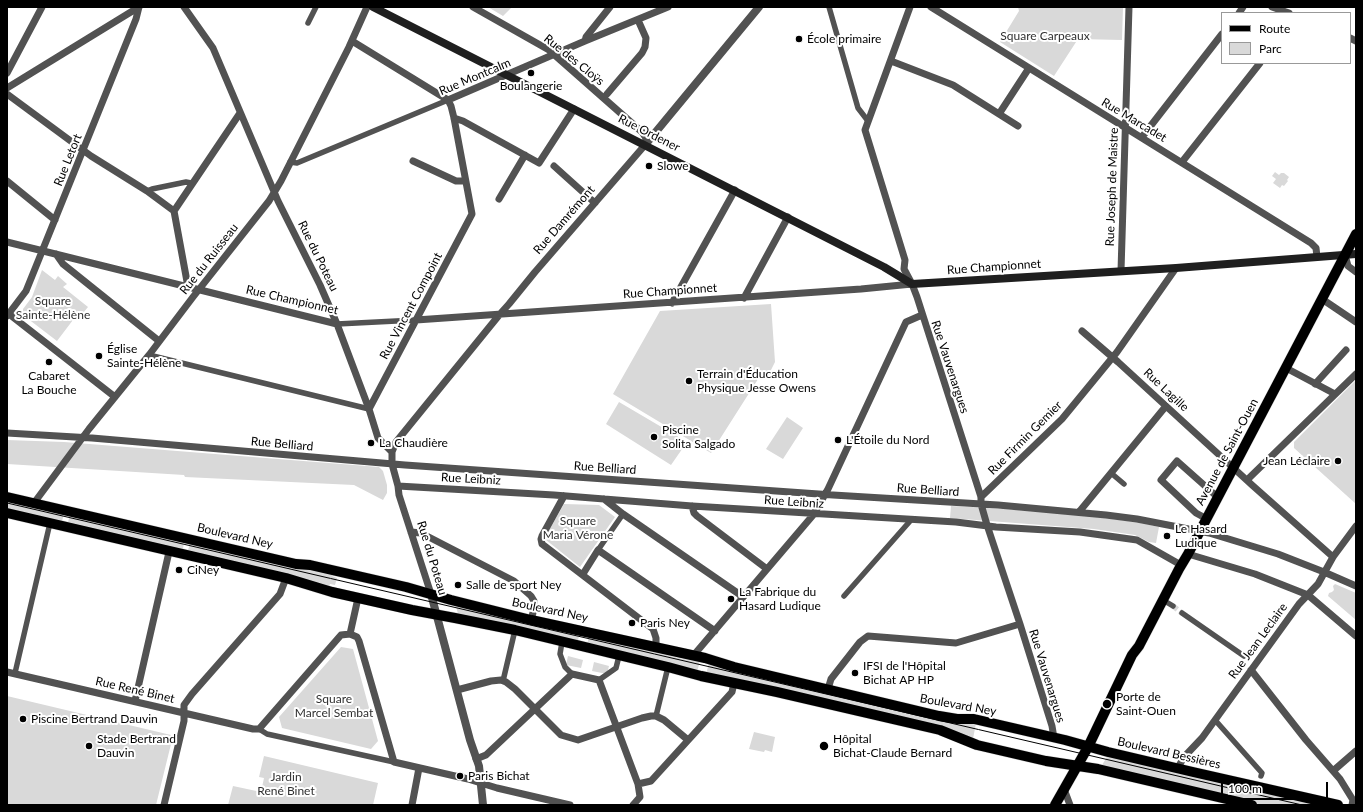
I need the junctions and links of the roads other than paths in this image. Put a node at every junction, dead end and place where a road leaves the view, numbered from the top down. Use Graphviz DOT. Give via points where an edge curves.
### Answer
graph roads {
  1 [pos="42,7"];
  2 [pos="140,7"];
  3 [pos="184,7"];
  4 [pos="316,7"];
  5 [pos="367,7"];
  6 [pos="373,7"];
  7 [pos="473,7"];
  8 [pos="610,7"];
  9 [pos="668,7"];
  10 [pos="759,7"];
  11 [pos="829,7"];
  12 [pos="910,7"];
  13 [pos="931,7"];
  14 [pos="1129,7"];
  15 [pos="1272,7"];
  16 [pos="1286,12"];
  17 [pos="638,20"];
  18 [pos="308,23"];
  19 [pos="1221,35"];
  20 [pos="352,41"];
  21 [pos="585,41"];
  22 [pos="554,55"];
  23 [pos="891,61"];
  24 [pos="1259,64"];
  25 [pos="1029,68"];
  26 [pos="7,73"];
  27 [pos="508,75"];
  28 [pos="7,88"];
  29 [pos="7,94"];
  30 [pos="607,94"];
  31 [pos="448,100"];
  32 [pos="574,109"];
  33 [pos="240,113"];
  34 [pos="999,114"];
  35 [pos="454,118"];
  36 [pos="868,121"];
  37 [pos="1018,126"];
  38 [pos="1125,128"];
  39 [pos="1142,137"];
  40 [pos="645,145"];
  41 [pos="83,150"];
  42 [pos="526,156"];
  43 [pos="413,161"];
  44 [pos="290,162"];
  45 [pos="1182,162"];
  46 [pos="554,166"];
  47 [pos="7,181"];
  48 [pos="466,181"];
  49 [pos="191,183"];
  50 [pos="735,190"];
  51 [pos="147,192"];
  52 [pos="274,192"];
  53 [pos="499,199"];
  54 [pos="595,203"];
  55 [pos="174,210"];
  56 [pos="788,217"];
  57 [pos="55,220"];
  58 [pos="1356,234"];
  59 [pos="7,242"];
  60 [pos="43,251"];
  61 [pos="56,254"];
  62 [pos="1356,254"];
  63 [pos="1344,255"];
  64 [pos="1317,258"];
  65 [pos="1176,268"];
  66 [pos="1121,271"];
  67 [pos="1356,272"];
  68 [pos="912,284"];
  69 [pos="188,287"];
  70 [pos="199,290"];
  71 [pos="744,298"];
  72 [pos="1322,299"];
  73 [pos="672,303"];
  74 [pos="500,314"];
  75 [pos="8,315"];
  76 [pos="922,315"];
  77 [pos="416,320"];
  78 [pos="1356,322"];
  79 [pos="337,324"];
  80 [pos="1082,331"];
  81 [pos="159,341"];
  82 [pos="1346,350"];
  83 [pos="149,355"];
  84 [pos="1113,357"];
  85 [pos="1286,368"];
  86 [pos="1356,374"];
  87 [pos="1315,384"];
  88 [pos="1335,394"];
  89 [pos="115,397"];
  90 [pos="1166,406"];
  91 [pos="369,409"];
  92 [pos="7,433"];
  93 [pos="81,441"];
  94 [pos="392,452"];
  95 [pos="392,464"];
  96 [pos="1234,467"];
  97 [pos="1111,473"];
  98 [pos="1247,480"];
  99 [pos="1124,484"];
  100 [pos="398,486"];
  101 [pos="825,494"];
  102 [pos="564,496"];
  103 [pos="1218,496"];
  104 [pos="7,497"];
  105 [pos="604,499"];
  106 [pos="981,500"];
  107 [pos="34,502"];
  108 [pos="692,506"];
  109 [pos="1079,512"];
  110 [pos="7,513"];
  111 [pos="623,514"];
  112 [pos="814,514"];
  113 [pos="1207,519"];
  114 [pos="912,520"];
  115 [pos="50,523"];
  116 [pos="987,525"];
  117 [pos="1356,526"];
  118 [pos="1200,531"];
  119 [pos="411,532"];
  120 [pos="598,550"];
  121 [pos="169,552"];
  122 [pos="1188,554"];
  123 [pos="1333,557"];
  124 [pos="1181,565"];
  125 [pos="767,569"];
  126 [pos="1324,572"];
  127 [pos="583,574"];
  128 [pos="286,578"];
  129 [pos="1356,586"];
  130 [pos="431,594"];
  131 [pos="1308,595"];
  132 [pos="844,596"];
  133 [pos="358,598"];
  134 [pos="742,598"];
  135 [pos="1163,600"];
  136 [pos="1173,606"];
  137 [pos="1182,613"];
  138 [pos="436,614"];
  139 [pos="531,620"];
  140 [pos="1020,624"];
  141 [pos="514,630"];
  142 [pos="715,631"];
  143 [pos="350,634"];
  144 [pos="1356,636"];
  145 [pos="562,642"];
  146 [pos="656,647"];
  147 [pos="619,656"];
  148 [pos="693,656"];
  149 [pos="1244,656"];
  150 [pos="668,667"];
  151 [pos="1251,670"];
  152 [pos="7,672"];
  153 [pos="15,674"];
  154 [pos="572,674"];
  155 [pos="599,680"];
  156 [pos="503,681"];
  157 [pos="734,683"];
  158 [pos="828,689"];
  159 [pos="457,690"];
  160 [pos="135,701"];
  161 [pos="535,708"];
  162 [pos="184,712"];
  163 [pos="656,716"];
  164 [pos="1215,720"];
  165 [pos="616,727"];
  166 [pos="259,729"];
  167 [pos="1054,738"];
  168 [pos="688,740"];
  169 [pos="1088,747"];
  170 [pos="1356,751"];
  171 [pos="476,759"];
  172 [pos="394,762"];
  173 [pos="1076,766"];
  174 [pos="419,768"];
  175 [pos="1178,769"];
  176 [pos="1333,771"];
  177 [pos="1261,776"];
  178 [pos="481,783"];
  179 [pos="638,784"];
  180 [pos="1064,789"];
  181 [pos="566,804"];
  182 [pos="164,805"];
  183 [pos="412,805"];
  184 [pos="484,805"];
  185 [pos="633,805"];
  186 [pos="1055,805"];
  187 [pos="1070,805"];
  188 [pos="1252,805"];
  189 [pos="1338,805"];
  190 [pos="1352,805"];
  1 -- 26 [label="street"];
  2 -- 28 [label="street"];
  2 -- 41 [label="street, Rue Letort"];
  3 -- 33 [label="street, Rue du Poteau" via="213,48"];
  4 -- 18 [label="street"];
  5 -- 20 [label="street, Rue du Ruisseau"];
  6 -- 27 [label="main road, Rue Ordener"];
  7 -- 22 [label="street, Rue des Cloÿs"];
  8 -- 21 [label="street"];
  9 -- 17 [label="street, Rue Montcalm"];
  10 -- 40 [label="street, Rue Damrémont"];
  11 -- 36 [label="street" via="858,108"];
  12 -- 23 [label="street"];
  13 -- 25 [label="street, Rue Marcadet"];
  14 -- 38 [label="street, Rue Joseph de Maistre"];
  15 -- 16 [label="street"];
  17 -- 21 [label="street, Rue Montcalm"];
  17 -- 30 [label="street" via="646,38 642,54"];
  19 -- 39 [label="street"];
  20 -- 31 [label="street"];
  20 -- 44 [label="street, Rue du Ruisseau"];
  21 -- 22 [label="street, Rue Montcalm"];
  22 -- 27 [label="street, Rue Montcalm"];
  22 -- 40 [label="street, Rue des Cloÿs" via="642,132 646,138"];
  23 -- 34 [label="street" via="953,85"];
  23 -- 36 [label="street"];
  24 -- 45 [label="street"];
  25 -- 34 [label="street"];
  25 -- 38 [label="street, Rue Marcadet"];
  27 -- 31 [label="street, Rue Montcalm"];
  27 -- 32 [label="main road, Rue Ordener"];
  29 -- 41 [label="street"];
  31 -- 35 [label="street"];
  31 -- 44 [label="street, Rue Montcalm" via="297,163"];
  32 -- 40 [label="main road, Rue Ordener"];
  32 -- 42 [label="street" via="539,163"];
  33 -- 49 [label="street"];
  33 -- 52 [label="street, Rue du Poteau"];
  34 -- 37 [label="street"];
  35 -- 42 [label="street"];
  35 -- 48 [label="street"];
  36 -- 68 [label="street, Rue Vauvenargues" via="865,130 905,260 904,269"];
  38 -- 39 [label="street, Rue Marcadet"];
  38 -- 66 [label="street, Rue Joseph de Maistre"];
  39 -- 45 [label="street, Rue Marcadet"];
  40 -- 50 [label="main road, Rue Ordener"];
  40 -- 54 [label="street, Rue Damrémont"];
  41 -- 51 [label="street"];
  41 -- 57 [label="street, Rue Letort"];
  42 -- 53 [label="street"];
  43 -- 48 [label="street" via="456,181"];
  44 -- 52 [label="street, Rue du Ruisseau"];
  45 -- 64 [label="street, Rue Marcadet" via="1314,245"];
  46 -- 54 [label="street"];
  47 -- 57 [label="street"];
  48 -- 77 [label="street, Rue Vincent Compoint" via="472,214"];
  49 -- 51 [label="street"];
  49 -- 55 [label="street"];
  50 -- 56 [label="main road, Rue Ordener"];
  50 -- 73 [label="street"];
  51 -- 55 [label="street"];
  52 -- 70 [label="street, Rue du Ruisseau"];
  52 -- 79 [label="street, Rue du Poteau"];
  54 -- 74 [label="street, Rue Damrémont"];
  55 -- 69 [label="street"];
  56 -- 68 [label="main road, Rue Ordener"];
  56 -- 71 [label="street"];
  57 -- 60 [label="street, Rue Letort"];
  58 -- 63 [label="main road, Avenue de Saint-Ouen"];
  59 -- 60 [label="street, Rue Championnet"];
  60 -- 61 [label="street, Rue Championnet"];
  60 -- 75 [label="street, Rue Letort" via="26,291"];
  61 -- 69 [label="street, Rue Championnet"];
  61 -- 81 [label="street" via="63,264"];
  62 -- 63 [label="main road, Rue Championnet"];
  63 -- 64 [label="main road, Rue Championnet"];
  63 -- 67 [label="street" via="1348,266"];
  63 -- 72 [label="main road, Avenue de Saint-Ouen"];
  64 -- 65 [label="main road, Rue Championnet"];
  65 -- 66 [label="main road, Rue Championnet"];
  65 -- 84 [label="street, Rue Firmin Gemier"];
  66 -- 68 [label="main road, Rue Championnet"];
  68 -- 71 [label="street, Rue Championnet"];
  68 -- 76 [label="street, Rue Vauvenargues"];
  69 -- 70 [label="street, Rue Championnet"];
  70 -- 79 [label="street, Rue Championnet"];
  70 -- 81 [label="street, Rue du Ruisseau"];
  71 -- 73 [label="street, Rue Championnet"];
  72 -- 78 [label="street"];
  72 -- 85 [label="main road, Avenue de Saint-Ouen"];
  73 -- 74 [label="street, Rue Championnet"];
  74 -- 77 [label="street, Rue Championnet"];
  74 -- 94 [label="street, Rue Damrémont" via="396,442"];
  75 -- 89 [label="street"];
  76 -- 101 [label="street" via="906,322"];
  76 -- 106 [label="street, Rue Vauvenargues"];
  77 -- 79 [label="street, Rue Championnet"];
  77 -- 91 [label="street, Rue Vincent Compoint"];
  79 -- 91 [label="street, Rue du Poteau"];
  80 -- 84 [label="street, Rue Lagille"];
  81 -- 83 [label="street, Rue du Ruisseau"];
  82 -- 87 [label="street"];
  83 -- 89 [label="street, Rue du Ruisseau"];
  83 -- 91 [label="street"];
  84 -- 90 [label="street, Rue Lagille"];
  84 -- 106 [label="street, Rue Firmin Gemier" via="1062,419"];
  85 -- 87 [label="street"];
  85 -- 96 [label="main road, Avenue de Saint-Ouen"];
  86 -- 88 [label="street"];
  87 -- 88 [label="street"];
  88 -- 98 [label="street"];
  89 -- 93 [label="street, Rue du Ruisseau"];
  90 -- 96 [label="street, Rue Lagille"];
  90 -- 97 [label="street"];
  91 -- 94 [label="street, Rue du Poteau" via="378,438"];
  92 -- 93 [label="street, Rue Belliard"];
  93 -- 95 [label="street, Rue Belliard"];
  93 -- 107 [label="street, Rue du Ruisseau"];
  94 -- 95 [label="street, Rue du Poteau"];
  95 -- 100 [label="street, Rue du Poteau"];
  95 -- 101 [label="street, Rue Belliard"];
  96 -- 98 [label="street, Rue Lagille"];
  96 -- 103 [label="main road, Avenue de Saint-Ouen"];
  97 -- 99 [label="street"];
  97 -- 109 [label="street"];
  98 -- 123 [label="street, Rue Lagille"];
  100 -- 102 [label="street, Rue Leibniz"];
  100 -- 119 [label="street, Rue du Poteau"];
  101 -- 106 [label="street, Rue Belliard"];
  101 -- 112 [label="street"];
  102 -- 105 [label="street, Rue Leibniz"];
  102 -- 127 [label="street" via="541,539 542,544"];
  103 -- 113 [label="main road, Avenue de Saint-Ouen"];
  103 -- 113 [label="street" via="1177,461 1161,480 1196,513"];
  104 -- 107 [label="main road, Boulevard Ney"];
  105 -- 108 [label="street, Rue Leibniz"];
  105 -- 111 [label="street"];
  106 -- 109 [label="street, Rue Belliard"];
  106 -- 116 [label="street, Rue Vauvenargues"];
  107 -- 130 [label="main road, Boulevard Ney"];
  108 -- 112 [label="street, Rue Leibniz"];
  108 -- 125 [label="street" via="697,516"];
  109 -- 118 [label="street, Rue Belliard" via="1132,518"];
  110 -- 115 [label="main road"];
  111 -- 120 [label="street"];
  111 -- 134 [label="street"];
  112 -- 114 [label="street, Rue Leibniz"];
  112 -- 125 [label="street"];
  113 -- 118 [label="main road, Avenue de Saint-Ouen"];
  114 -- 116 [label="street, Rue Leibniz"];
  114 -- 132 [label="street"];
  115 -- 121 [label="main road"];
  115 -- 153 [label="street"];
  116 -- 124 [label="street, Rue Leibniz" via="1080,532 1137,540"];
  116 -- 140 [label="street, Rue Vauvenargues"];
  117 -- 123 [label="street, Rue Jean Leclaire"];
  118 -- 122 [label="main road, Avenue de Saint-Ouen"];
  118 -- 126 [label="street, Rue Belliard" via="1278,554"];
  119 -- 130 [label="street, Rue du Poteau"];
  119 -- 139 [label="street" via="421,533 514,581 534,601"];
  120 -- 127 [label="street"];
  120 -- 142 [label="street"];
  121 -- 128 [label="main road"];
  121 -- 160 [label="street"];
  122 -- 124 [label="main road, Avenue de Saint-Ouen"];
  122 -- 131 [label="street" via="1255,574"];
  123 -- 126 [label="street, Rue Jean Leclaire"];
  124 -- 135 [label="main road, Avenue de Saint-Ouen"];
  125 -- 134 [label="street"];
  126 -- 129 [label="street, Rue Belliard"];
  126 -- 131 [label="street, Rue Jean Leclaire"];
  127 -- 146 [label="street" via="653,628"];
  128 -- 133 [label="main road"];
  128 -- 162 [label="street" via="280,594 192,694 184,705"];
  130 -- 138 [label="street, Rue du Poteau"];
  130 -- 139 [label="main road, Boulevard Ney"];
  131 -- 144 [label="street"];
  131 -- 151 [label="street, Rue Jean Leclaire"];
  133 -- 138 [label="main road"];
  133 -- 143 [label="street"];
  134 -- 142 [label="street"];
  135 -- 136 [label="street"];
  135 -- 169 [label="main road, Avenue de Saint-Ouen" via="1125,670"];
  137 -- 149 [label="street"];
  138 -- 141 [label="main road"];
  138 -- 159 [label="street, Rue du Poteau"];
  139 -- 146 [label="main road, Boulevard Ney"];
  140 -- 158 [label="street" via="956,643 868,636 860,642 831,679"];
  140 -- 167 [label="street, Rue Vauvenargues"];
  141 -- 145 [label="main road"];
  141 -- 156 [label="street"];
  142 -- 148 [label="street"];
  143 -- 166 [label="street" via="341,635"];
  143 -- 172 [label="street" via="359,641"];
  145 -- 147 [label="main road"];
  145 -- 154 [label="street" via="560,654 565,667"];
  146 -- 148 [label="main road, Boulevard Ney"];
  147 -- 150 [label="main road"];
  147 -- 155 [label="street" via="616,668"];
  148 -- 158 [label="main road, Boulevard Ney"];
  150 -- 157 [label="main road"];
  150 -- 163 [label="street"];
  151 -- 164 [label="street, Rue Jean Leclaire"];
  151 -- 176 [label="street"];
  152 -- 153 [label="street, Rue René Binet"];
  153 -- 160 [label="street, Rue René Binet"];
  154 -- 155 [label="street"];
  154 -- 161 [label="street"];
  155 -- 165 [label="street"];
  156 -- 159 [label="street" via="491,681"];
  156 -- 161 [label="street" via="513,686"];
  157 -- 168 [label="street" via="732,692"];
  157 -- 173 [label="main road" via="940,730 977,745"];
  158 -- 167 [label="main road, Boulevard Ney" via="939,716 974,719"];
  159 -- 171 [label="street, Rue du Poteau"];
  160 -- 162 [label="street, Rue René Binet"];
  161 -- 165 [label="street" via="561,735 578,740"];
  161 -- 171 [label="street" via="486,755"];
  162 -- 166 [label="street, Rue René Binet"];
  162 -- 182 [label="street"];
  163 -- 165 [label="street"];
  163 -- 168 [label="street"];
  164 -- 175 [label="street, Rue Jean Leclaire" via="1184,757"];
  164 -- 177 [label="street" via="1262,773"];
  165 -- 179 [label="street"];
  166 -- 172 [label="street" via="268,734"];
  167 -- 169 [label="main road, Boulevard Ney"];
  168 -- 179 [label="street" via="651,781"];
  169 -- 173 [label="main road, Avenue de Saint-Ouen"];
  169 -- 175 [label="main road, Boulevard Bessières"];
  170 -- 176 [label="street"];
  171 -- 178 [label="street, Rue du Poteau"];
  172 -- 174 [label="street"];
  173 -- 180 [label="main road, Avenue de Saint-Ouen"];
  173 -- 188 [label="main road"];
  174 -- 178 [label="street"];
  174 -- 183 [label="street"];
  175 -- 189 [label="main road, Boulevard Bessières"];
  176 -- 190 [label="street" via="1353,800"];
  178 -- 181 [label="street"];
  178 -- 184 [label="street, Rue du Poteau"];
  179 -- 185 [label="street" via="640,797"];
  180 -- 186 [label="main road, Avenue de Saint-Ouen"];
  180 -- 187 [label="street"];
}
